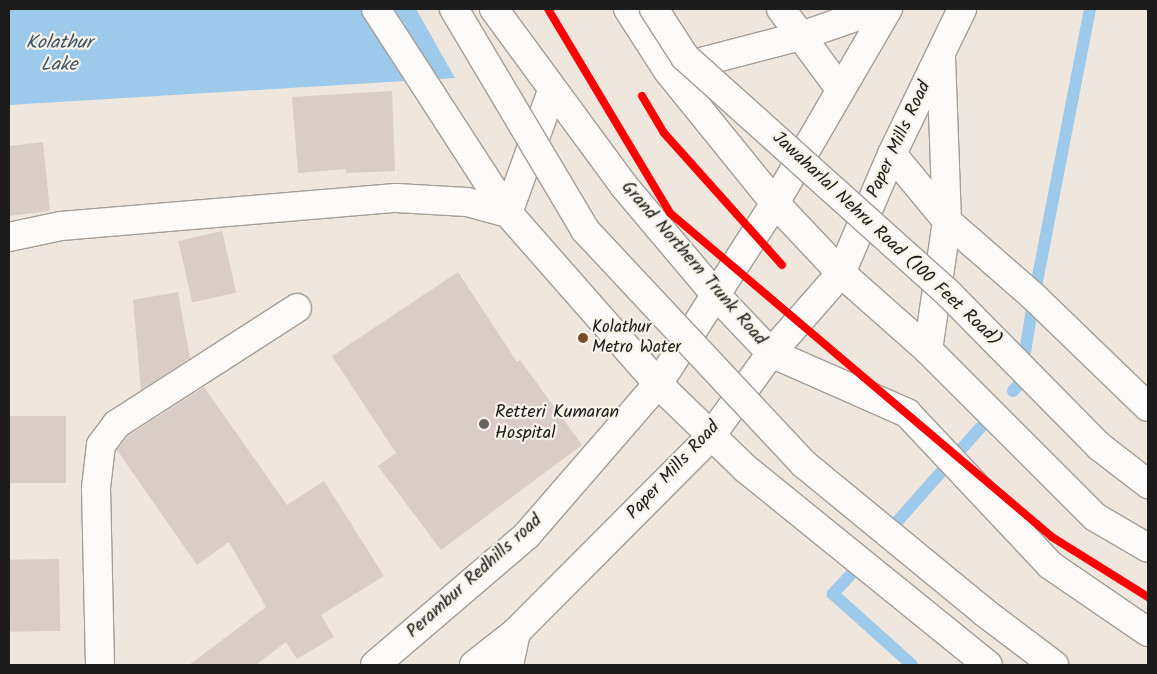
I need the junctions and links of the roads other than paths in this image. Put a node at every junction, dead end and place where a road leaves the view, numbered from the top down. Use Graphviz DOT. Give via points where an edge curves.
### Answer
graph roads {
  1 [pos="376,9"];
  2 [pos="454,9"];
  3 [pos="494,9"];
  4 [pos="628,9"];
  5 [pos="654,9"];
  6 [pos="781,9"];
  7 [pos="878,9"];
  8 [pos="888,9"];
  9 [pos="962,9"];
  10 [pos="801,36"];
  11 [pos="940,53"];
  12 [pos="668,71"];
  13 [pos="840,89"];
  14 [pos="552,91"];
  15 [pos="892,154"];
  16 [pos="775,203"];
  17 [pos="508,213"];
  18 [pos="947,221"];
  19 [pos="9,238"];
  20 [pos="840,273"];
  21 [pos="714,293"];
  22 [pos="297,308"];
  23 [pos="928,350"];
  24 [pos="772,353"];
  25 [pos="658,384"];
  26 [pos="1148,407"];
  27 [pos="710,437"];
  28 [pos="1148,484"];
  29 [pos="1148,548"];
  30 [pos="516,632"];
  31 [pos="1148,632"];
  32 [pos="100,665"];
  33 [pos="375,665"];
  34 [pos="474,665"];
  35 [pos="509,665"];
  36 [pos="988,665"];
  37 [pos="1054,665"];
  1 -- 17 [label="main road"];
  2 -- 37 [label="main road, bridge" via="585,230 804,464 984,612"];
  3 -- 14 [label="main road, Grand Northern Trunk Road"];
  4 -- 12 [label="main road"];
  5 -- 28 [label="main road, Jawaharlal Nehru Road (100 Feet Road), bridge" via="685,57 948,293 1100,446"];
  6 -- 10 [label="main road"];
  7 -- 10 [label="main road"];
  8 -- 13 [label="main road, Perambur Redhills road"];
  9 -- 11 [label="main road, Paper Mills Road"];
  10 -- 12 [label="main road"];
  10 -- 13 [label="main road"];
  11 -- 15 [label="main road, Paper Mills Road"];
  11 -- 18 [label="main road"];
  12 -- 16 [label="main road"];
  13 -- 16 [label="main road, Perambur Redhills road"];
  14 -- 17 [label="main road"];
  14 -- 21 [label="main road, Grand Northern Trunk Road" via="624,186"];
  15 -- 18 [label="main road"];
  15 -- 20 [label="main road, Paper Mills Road"];
  16 -- 20 [label="main road"];
  16 -- 21 [label="main road, Perambur Redhills road"];
  17 -- 19 [label="main road" via="467,202 396,198 61,226"];
  17 -- 25 [label="main road"];
  18 -- 23 [label="main road"];
  18 -- 26 [label="main road" via="1034,297"];
  20 -- 23 [label="main road"];
  20 -- 24 [label="main road, Paper Mills Road"];
  21 -- 24 [label="main road, Grand Northern Trunk Road"];
  21 -- 25 [label="main road, Perambur Redhills road"];
  22 -- 32 [label="main road" via="117,424 101,445 96,488"];
  23 -- 29 [label="main road" via="1095,517"];
  24 -- 27 [label="main road, Paper Mills Road"];
  24 -- 31 [label="main road, Grand Northern Trunk Road" via="907,413 1050,565"];
  25 -- 27 [label="main road"];
  25 -- 33 [label="main road, Perambur Redhills road" via="527,535"];
  27 -- 30 [label="main road, Paper Mills Road"];
  27 -- 36 [label="main road"];
  30 -- 34 [label="main road, Paper Mills Road"];
  30 -- 35 [label="main road"];
}
